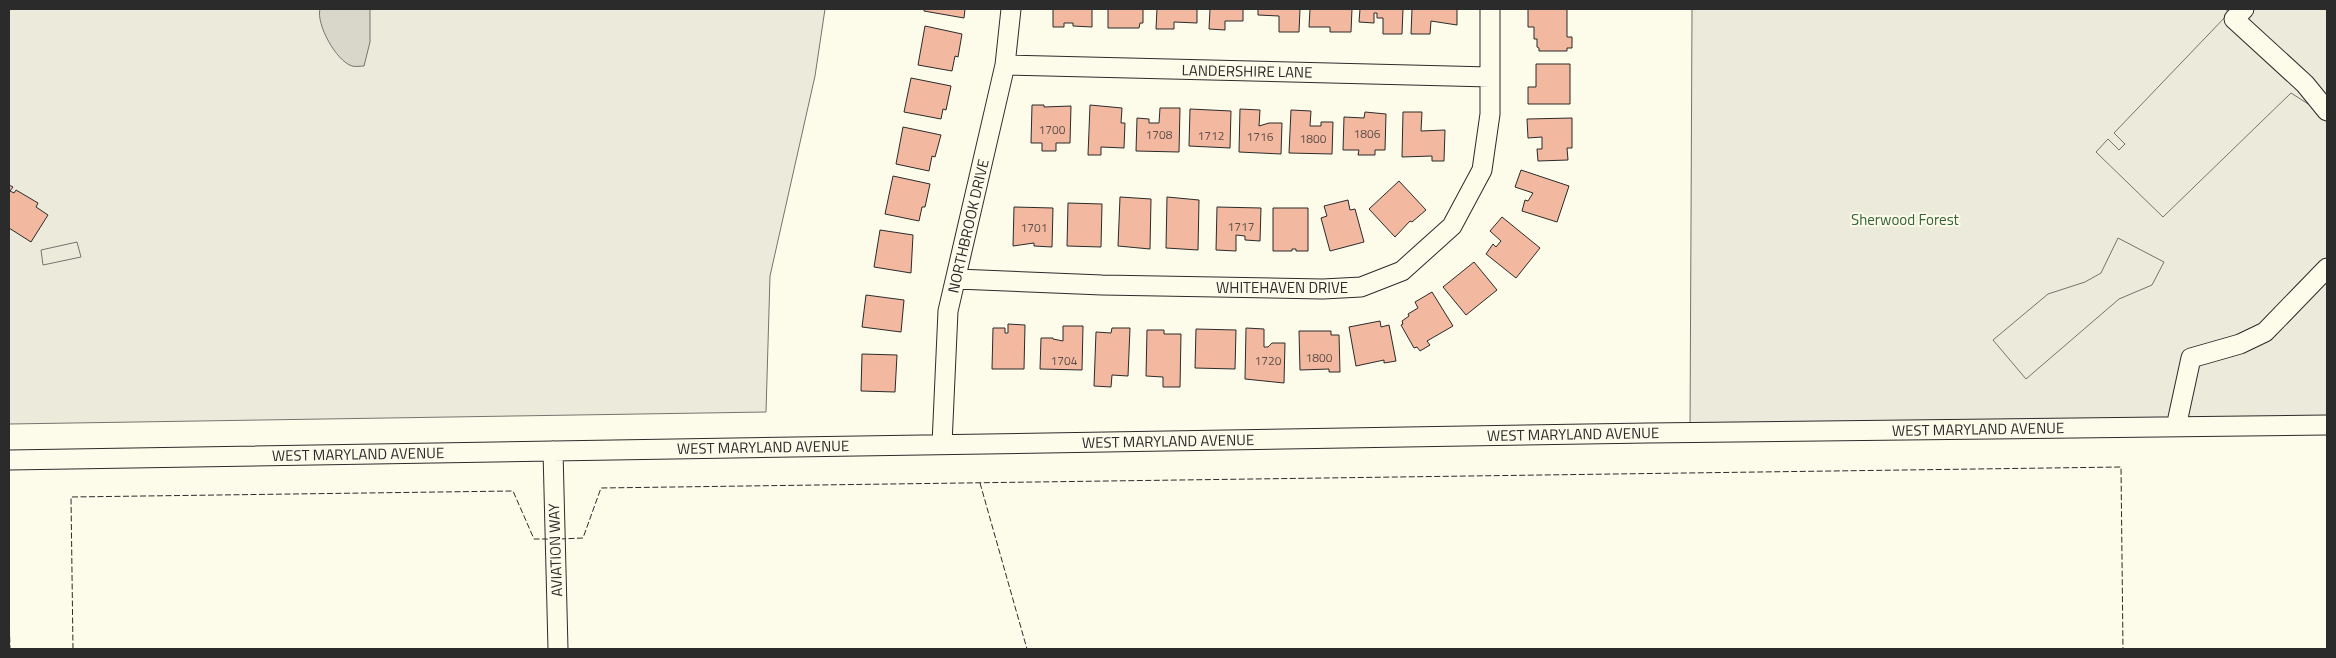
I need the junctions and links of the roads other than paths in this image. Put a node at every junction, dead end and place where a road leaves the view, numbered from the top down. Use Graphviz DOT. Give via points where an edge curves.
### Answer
graph roads {
  1 [pos="1011,9"];
  2 [pos="1490,9"];
  3 [pos="2244,9"];
  4 [pos="1005,65"];
  5 [pos="1490,77"];
  6 [pos="2327,111"];
  7 [pos="2327,268"];
  8 [pos="957,279"];
  9 [pos="2327,425"];
  10 [pos="2176,427"];
  11 [pos="942,444"];
  12 [pos="553,451"];
  13 [pos="9,460"];
  14 [pos="558,649"];
  1 -- 4 [label="street, NORTHBROOK DRIVE"];
  2 -- 5 [label="street, WHITEHAVEN DRIVE"];
  3 -- 6 [label="street" via="2234,19 2305,84"];
  4 -- 5 [label="street, LANDERSHIRE LANE"];
  4 -- 8 [label="street, NORTHBROOK DRIVE"];
  5 -- 8 [label="street, WHITEHAVEN DRIVE" via="1490,114 1482,170 1452,226 1402,271 1361,287 1102,285"];
  7 -- 10 [label="street" via="2265,332 2240,344 2191,358"];
  8 -- 11 [label="street, NORTHBROOK DRIVE" via="948,311"];
  9 -- 10 [label="street, WEST MARYLAND AVENUE"];
  10 -- 11 [label="street, WEST MARYLAND AVENUE"];
  11 -- 12 [label="street, WEST MARYLAND AVENUE"];
  12 -- 13 [label="street, WEST MARYLAND AVENUE"];
  12 -- 14 [label="street, AVIATION WAY"];
}
